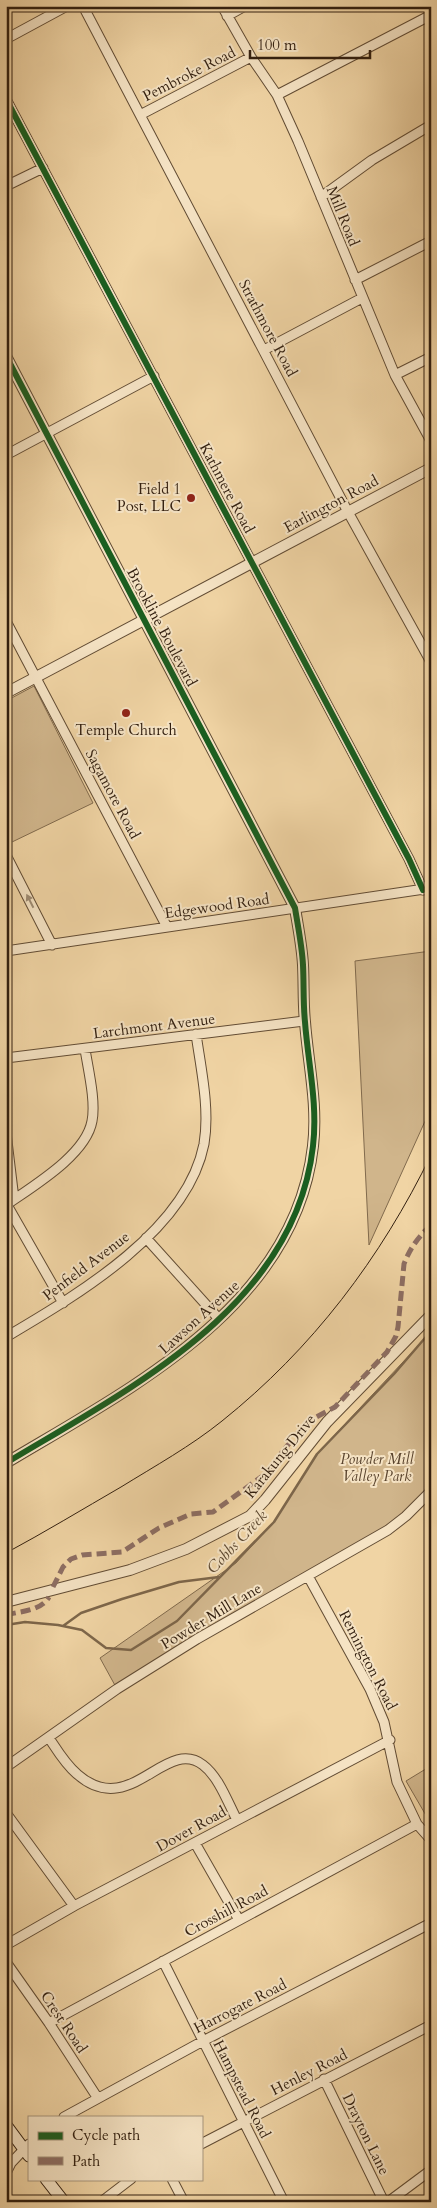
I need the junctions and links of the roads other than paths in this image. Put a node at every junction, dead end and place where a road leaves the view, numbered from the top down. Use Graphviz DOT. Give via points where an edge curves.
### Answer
graph roads {
  1 [pos="67,6"];
  2 [pos="83,6"];
  3 [pos="222,6"];
  4 [pos="245,6"];
  5 [pos="431,15"];
  6 [pos="228,16"];
  7 [pos="6,39"];
  8 [pos="251,58"];
  9 [pos="277,95"];
  10 [pos="6,99"];
  11 [pos="140,115"];
  12 [pos="431,125"];
  13 [pos="43,168"];
  14 [pos="6,186"];
  15 [pos="321,197"];
  16 [pos="431,241"];
  17 [pos="355,280"];
  18 [pos="362,298"];
  19 [pos="264,350"];
  20 [pos="6,356"];
  21 [pos="431,357"];
  22 [pos="395,375"];
  23 [pos="154,376"];
  24 [pos="46,434"];
  25 [pos="431,441"];
  26 [pos="6,455"];
  27 [pos="431,468"];
  28 [pos="348,512"];
  29 [pos="253,563"];
  30 [pos="145,620"];
  31 [pos="6,621"];
  32 [pos="431,662"];
  33 [pos="36,677"];
  34 [pos="6,693"];
  35 [pos="6,855"];
  36 [pos="427,889"];
  37 [pos="295,908"];
  38 [pos="167,928"];
  39 [pos="52,945"];
  40 [pos="6,951"];
  41 [pos="304,1020"];
  42 [pos="196,1034"];
  43 [pos="85,1049"];
  44 [pos="6,1058"];
  45 [pos="6,1132"];
  46 [pos="9,1203"];
  47 [pos="146,1238"];
  48 [pos="63,1303"];
  49 [pos="431,1315"];
  50 [pos="219,1319"];
  51 [pos="6,1337"];
  52 [pos="6,1463"];
  53 [pos="431,1492"];
  54 [pos="308,1576"];
  55 [pos="6,1602"];
  56 [pos="49,1738"];
  57 [pos="390,1740"];
  58 [pos="6,1767"];
  59 [pos="6,1813"];
  60 [pos="237,1820"];
  61 [pos="417,1824"];
  62 [pos="431,1840"];
  63 [pos="195,1843"];
  64 [pos="74,1906"];
  65 [pos="239,1920"];
  66 [pos="431,1923"];
  67 [pos="6,1945"];
  68 [pos="163,1961"];
  69 [pos="6,1962"];
  70 [pos="49,2023"];
  71 [pos="431,2025"];
  72 [pos="203,2041"];
  73 [pos="324,2079"];
  74 [pos="97,2097"];
  75 [pos="66,2116"];
  76 [pos="243,2122"];
  77 [pos="6,2126"];
  78 [pos="202,2143"];
  79 [pos="27,2150"];
  80 [pos="431,2170"];
  81 [pos="6,2173"];
  82 [pos="47,2180"];
  83 [pos="130,2180"];
  84 [pos="173,2180"];
  85 [pos="64,2202"];
  86 [pos="101,2202"];
  87 [pos="184,2202"];
  88 [pos="284,2202"];
  89 [pos="386,2202"];
  1 -- 7 [label="street"];
  2 -- 11 [label="street, Strathmore Road"];
  3 -- 6 [label="street, Mill Road"];
  4 -- 6 [label="street"];
  5 -- 9 [label="street"];
  6 -- 8 [label="street, Mill Road"];
  8 -- 9 [label="street, Mill Road"];
  8 -- 11 [label="street, Pembroke Road"];
  9 -- 15 [label="street, Mill Road"];
  10 -- 13 [label="street, Kathmere Road"];
  11 -- 19 [label="street, Strathmore Road"];
  12 -- 15 [label="street" via="372,160"];
  13 -- 14 [label="street"];
  13 -- 23 [label="street, Kathmere Road"];
  15 -- 17 [label="street, Mill Road"];
  16 -- 17 [label="street"];
  17 -- 18 [label="street, Mill Road"];
  18 -- 19 [label="street"];
  18 -- 22 [label="street, Mill Road"];
  19 -- 28 [label="street, Strathmore Road"];
  20 -- 24 [label="street, Brookline Boulevard"];
  21 -- 22 [label="street"];
  22 -- 25 [label="street, Mill Road"];
  23 -- 24 [label="street"];
  23 -- 29 [label="street, Kathmere Road"];
  24 -- 26 [label="street"];
  24 -- 30 [label="street, Brookline Boulevard"];
  27 -- 28 [label="street, Earlington Road"];
  28 -- 29 [label="street, Earlington Road"];
  28 -- 32 [label="street, Strathmore Road"];
  29 -- 30 [label="street, Earlington Road"];
  29 -- 36 [label="street, Kathmere Road"];
  30 -- 33 [label="street, Earlington Road"];
  30 -- 37 [label="street, Brookline Boulevard"];
  31 -- 33 [label="street, Sagamore Road"];
  33 -- 34 [label="street, Earlington Road"];
  33 -- 38 [label="street, Sagamore Road"];
  39 -- 35 [label="street, one-way"];
  36 -- 37 [label="street, Edgewood Road"];
  37 -- 38 [label="street, Edgewood Road"];
  37 -- 41 [label="street, Lawson Avenue" via="303,963"];
  38 -- 39 [label="street, Edgewood Road"];
  39 -- 40 [label="street, Edgewood Road"];
  41 -- 42 [label="street, Larchmont Avenue"];
  41 -- 50 [label="street, Lawson Avenue" via="315,1113 308,1174 278,1249 259,1277"];
  42 -- 43 [label="street, Larchmont Avenue"];
  42 -- 47 [label="street, Penfield Avenue" via="204,1093 204,1144 188,1186"];
  43 -- 44 [label="street, Larchmont Avenue"];
  43 -- 46 [label="street" via="93,1119 88,1135 62,1164"];
  45 -- 46 [label="street"];
  46 -- 48 [label="street"];
  47 -- 48 [label="street, Penfield Avenue" via="108,1271"];
  47 -- 50 [label="street"];
  48 -- 51 [label="street, Penfield Avenue"];
  49 -- 55 [label="street, Karakung Drive" via="321,1429 250,1516 186,1549 130,1570"];
  50 -- 52 [label="street, Lawson Avenue" via="173,1359"];
  53 -- 54 [label="street, Powder Mill Lane" via="388,1530"];
  54 -- 56 [label="street, Powder Mill Lane" via="117,1689"];
  54 -- 57 [label="street, Remington Road" via="370,1689"];
  56 -- 58 [label="street, Powder Mill Lane"];
  56 -- 60 [label="street" via="76,1774 106,1788 122,1788 174,1760 198,1762 213,1776"];
  57 -- 60 [label="street, Dover Road"];
  57 -- 61 [label="street, Remington Road" via="396,1782"];
  59 -- 64 [label="street"];
  60 -- 63 [label="street, Dover Road"];
  61 -- 62 [label="street, Remington Road"];
  61 -- 65 [label="street, Crosshill Road"];
  63 -- 64 [label="street, Dover Road"];
  63 -- 65 [label="street"];
  64 -- 67 [label="street, Dover Road"];
  65 -- 68 [label="street, Crosshill Road"];
  66 -- 72 [label="street, Harrogate Road"];
  68 -- 70 [label="street, Crosshill Road"];
  68 -- 72 [label="street, Hampstead Road"];
  69 -- 70 [label="street, Crest Road"];
  70 -- 74 [label="street, Crest Road"];
  71 -- 73 [label="street, Henley Road"];
  72 -- 74 [label="street, Harrogate Road"];
  72 -- 76 [label="street, Hampstead Road"];
  73 -- 76 [label="street, Henley Road"];
  73 -- 89 [label="street, Drayton Lane"];
  74 -- 75 [label="street, Harrogate Road"];
  76 -- 78 [label="street, Henley Road"];
  76 -- 88 [label="street, Hampstead Road"];
  77 -- 79 [label="main road"];
  79 -- 81 [label="street"];
  80 -- 89 [label="street"];
  82 -- 85 [label="main road"];
  83 -- 86 [label="street"];
  84 -- 87 [label="street"];
}
